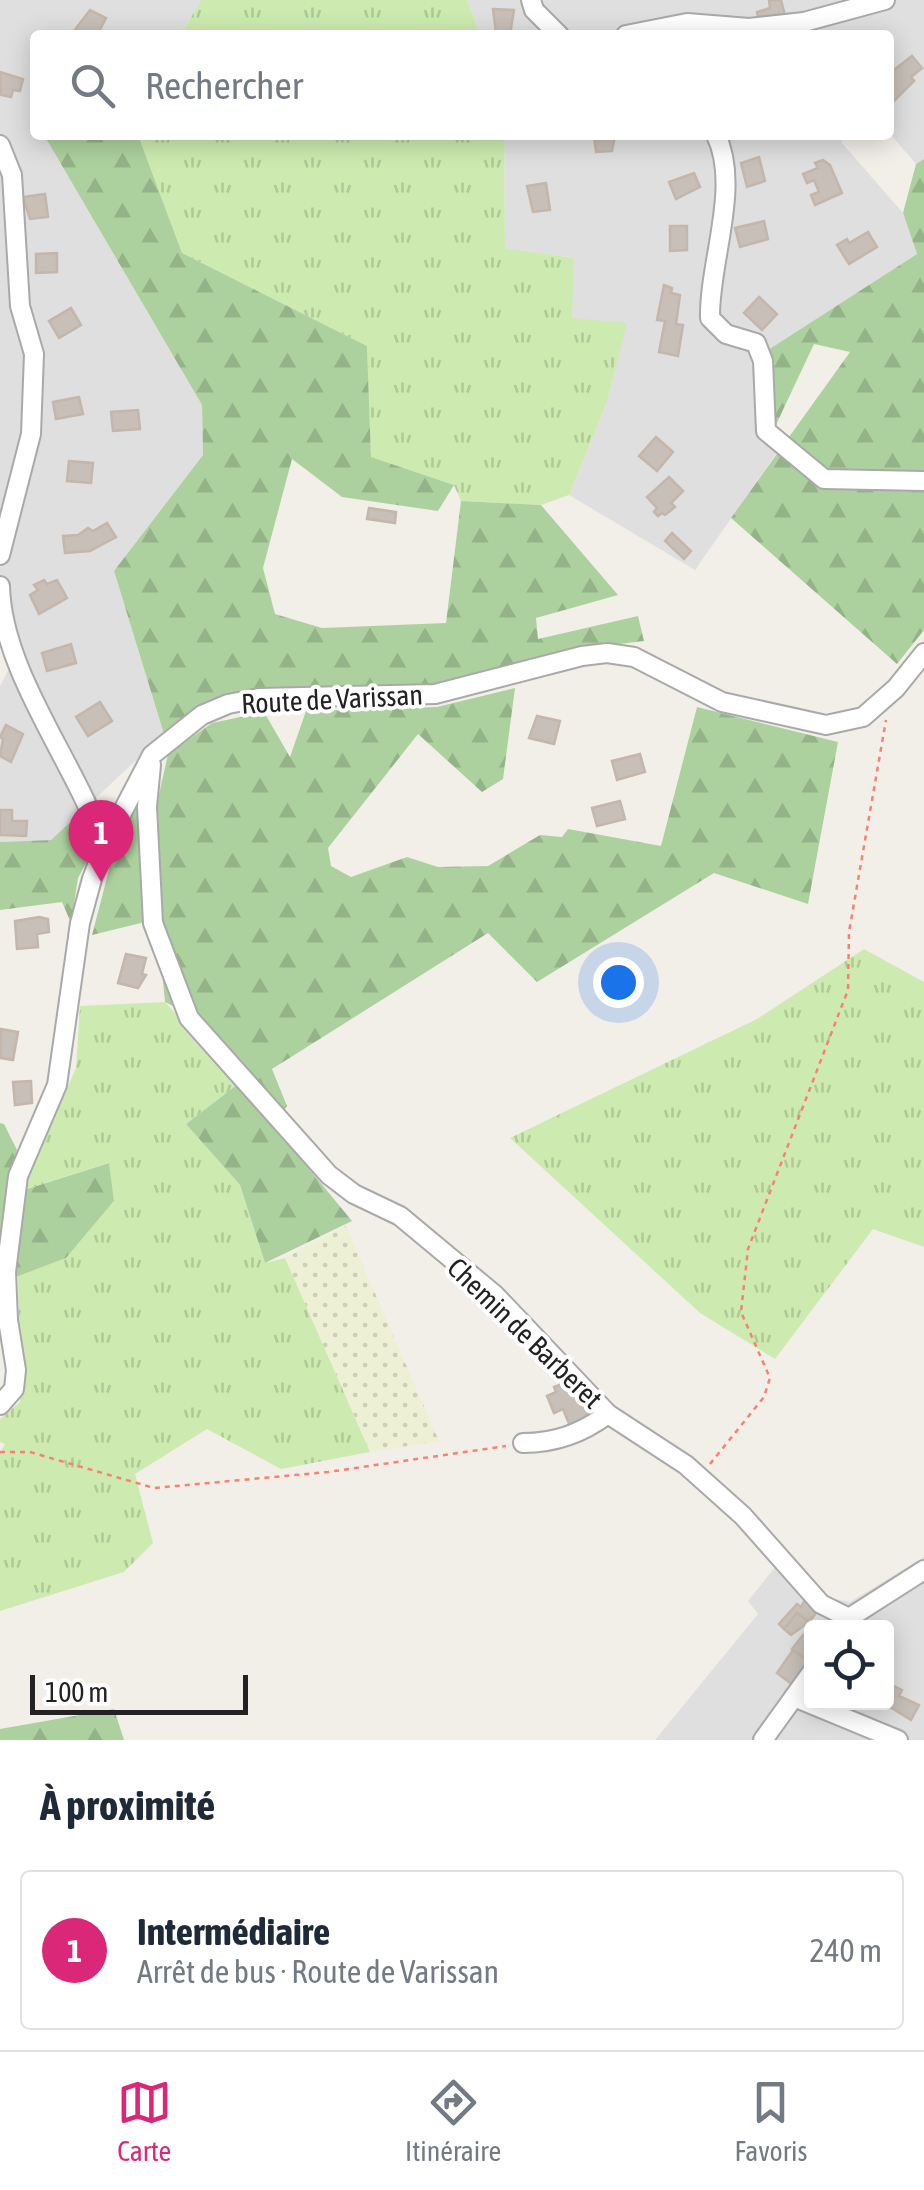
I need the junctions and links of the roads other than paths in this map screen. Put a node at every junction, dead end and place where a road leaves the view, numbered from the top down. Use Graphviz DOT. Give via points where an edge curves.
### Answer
graph roads {
  1 [pos="531,0"];
  2 [pos="885,0"];
  3 [pos="554,30"];
  4 [pos="651,30"];
  5 [pos="718,30"];
  6 [pos="719,140"];
  7 [pos="0,145"];
  8 [pos="924,481"];
  9 [pos="0,556"];
  10 [pos="0,586"];
  11 [pos="924,653"];
  12 [pos="152,754"];
  13 [pos="104,847"];
  14 [pos="0,1405"];
  15 [pos="608,1414"];
  16 [pos="523,1444"];
  17 [pos="924,1570"];
  18 [pos="842,1620"];
  19 [pos="850,1620"];
  20 [pos="804,1683"];
  21 [pos="794,1697"];
  22 [pos="763,1740"];
  23 [pos="898,1740"];
  1 -- 3 [label="street"];
  2 -- 5 [label="street" via="804,22"];
  4 -- 5 [label="street" via="687,23"];
  6 -- 8 [label="street" via="727,179 710,318 726,334 756,343 766,431 824,479"];
  7 -- 9 [label="street" via="12,175 20,306 34,354 30,434"];
  10 -- 13 [label="street" via="1,614 24,672"];
  11 -- 12 [label="street, Route de Varissan" via="863,717 826,725 722,702 634,657 607,654 435,694 228,704 202,715"];
  12 -- 13 [label="street, Route de Varissan"];
  12 -- 15 [label="street, Chemin de Barberet" via="146,808 153,923 189,1018 328,1174 400,1216 495,1296"];
  13 -- 14 [label="street, Route de Varissan" via="80,923 56,1085 18,1176 6,1272 16,1370 14,1390"];
  15 -- 16 [label="street" via="568,1437"];
  15 -- 18 [label="street, Chemin de Barberet" via="700,1477"];
  17 -- 19 [label="street"];
  20 -- 21 [label="street"];
  21 -- 22 [label="street"];
  21 -- 23 [label="street"];
}
